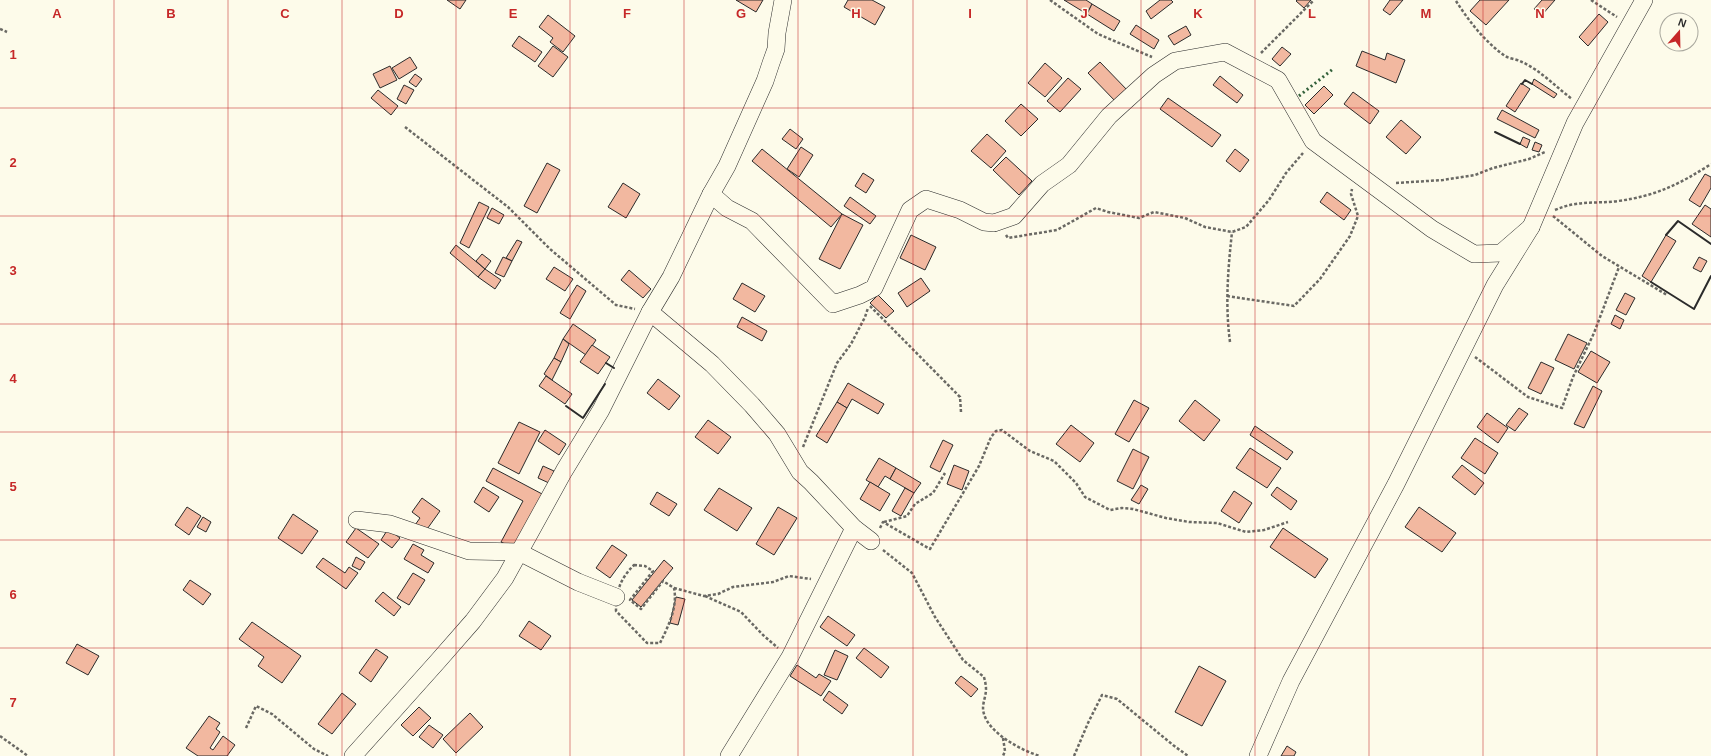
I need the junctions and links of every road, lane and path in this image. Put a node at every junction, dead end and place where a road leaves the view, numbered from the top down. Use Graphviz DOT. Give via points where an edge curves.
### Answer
graph roads {
  1 [pos="783,0"];
  2 [pos="1050,0"];
  3 [pos="1314,0"];
  4 [pos="1591,0"];
  5 [pos="1644,0"];
  6 [pos="1456,1"];
  7 [pos="1629,25"];
  8 [pos="0,29"];
  9 [pos="7,32"];
  10 [pos="1175,61"];
  11 [pos="1247,64"];
  12 [pos="1586,105"];
  13 [pos="405,126"];
  14 [pos="1313,141"];
  15 [pos="1563,152"];
  16 [pos="1711,164"];
  17 [pos="1354,171"];
  18 [pos="1372,184"];
  19 [pos="711,194"];
  20 [pos="994,223"];
  21 [pos="1531,227"];
  22 [pos="1232,232"];
  23 [pos="1619,267"];
  24 [pos="1667,294"];
  25 [pos="1227,296"];
  26 [pos="616,305"];
  27 [pos="650,312"];
  28 [pos="1230,342"];
  29 [pos="1464,348"];
  30 [pos="961,412"];
  31 [pos="800,472"];
  32 [pos="945,473"];
  33 [pos="357,520"];
  34 [pos="884,522"];
  35 [pos="1288,522"];
  36 [pos="854,528"];
  37 [pos="871,541"];
  38 [pos="519,552"];
  39 [pos="836,566"];
  40 [pos="674,588"];
  41 [pos="704,596"];
  42 [pos="616,597"];
  43 [pos="790,657"];
  44 [pos="246,728"];
  45 [pos="0,736"];
  46 [pos="1003,738"];
  47 [pos="28,756"];
  48 [pos="328,756"];
  49 [pos="353,756"];
  50 [pos="729,756"];
  51 [pos="1003,756"];
  52 [pos="1040,756"];
  53 [pos="1074,756"];
  54 [pos="1188,756"];
  55 [pos="1258,756"];
  1 -- 19 [label="street" via="776,49 765,81 727,166"];
  2 -- 10 [label="path" via="1098,34 1151,57 1161,56"];
  3 -- 11 [label="path" via="1275,41"];
  4 -- 7 [label="path"];
  5 -- 7 [label="street"];
  6 -- 12 [label="path" via="1471,24 1491,45 1507,57 1522,62 1573,99"];
  7 -- 12 [label="street"];
  8 -- 9 [label="path"];
  10 -- 11 [label="street" via="1225,52"];
  10 -- 20 [label="street" via="1154,75 1109,116 1069,165 1042,184 1014,216"];
  11 -- 14 [label="street" via="1278,80"];
  12 -- 15 [label="street"];
  13 -- 26 [label="path" via="508,207 550,249"];
  14 -- 17 [label="street"];
  14 -- 22 [label="path" via="1246,227"];
  15 -- 18 [label="path" via="1549,150 1529,159 1476,175 1443,180"];
  15 -- 21 [label="street"];
  16 -- 23 [label="path" via="1653,195 1617,201 1582,202 1550,212 1575,236"];
  17 -- 18 [label="street"];
  17 -- 25 [label="path" via="1351,194 1358,216 1350,236 1320,279 1294,306"];
  18 -- 21 [label="street" via="1432,229 1474,254 1501,253"];
  19 -- 20 [label="street" via="727,208 752,221 833,304 874,288 910,210 926,199 960,210 984,222"];
  19 -- 27 [label="street" via="671,277"];
  20 -- 22 [label="path" via="1008,238 1057,230 1096,208 1139,218 1154,212"];
  21 -- 29 [label="street" via="1495,285"];
  22 -- 25 [label="path"];
  23 -- 24 [label="path"];
  23 -- 29 [label="path" via="1562,408 1528,397"];
  25 -- 28 [label="path"];
  27 -- 31 [label="street" via="712,364 752,405 777,434"];
  27 -- 38 [label="street" via="601,410"];
  29 -- 55 [label="street" via="1396,484 1291,681"];
  30 -- 31 [label="path" via="960,397 869,305 851,344 837,363 802,448"];
  31 -- 36 [label="street"];
  32 -- 34 [label="path" via="932,493 915,504 907,516"];
  33 -- 38 [label="street" via="390,524 469,551"];
  34 -- 35 [label="path" via="930,549 978,466 991,437 996,431 1002,430 1030,452 1054,461 1076,483 1085,497 1110,510 1132,509 1190,522 1217,523 1246,532 1264,530"];
  34 -- 37 [label="path"];
  36 -- 37 [label="street"];
  36 -- 39 [label="street"];
  37 -- 46 [label="path" via="912,573 935,617 963,660 984,677 984,715"];
  38 -- 42 [label="street" via="578,582"];
  38 -- 49 [label="street" via="506,578 473,621"];
  39 -- 41 [label="path" via="811,579 789,576 773,582 733,587 718,594"];
  39 -- 43 [label="street"];
  40 -- 41 [label="path"];
  40 -- 42 [label="path" via="676,597 670,623 660,643 647,643 616,611"];
  40 -- 42 [label="path" via="663,581 641,609 630,600 653,571 645,566 634,565 624,576"];
  41 -- 43 [label="path" via="741,612 763,635"];
  43 -- 50 [label="street"];
  44 -- 48 [label="path" via="256,706 272,714 314,749"];
  45 -- 47 [label="path"];
  46 -- 51 [label="path"];
  46 -- 52 [label="path" via="1031,754"];
  53 -- 54 [label="path" via="1102,694 1116,699"];
}
